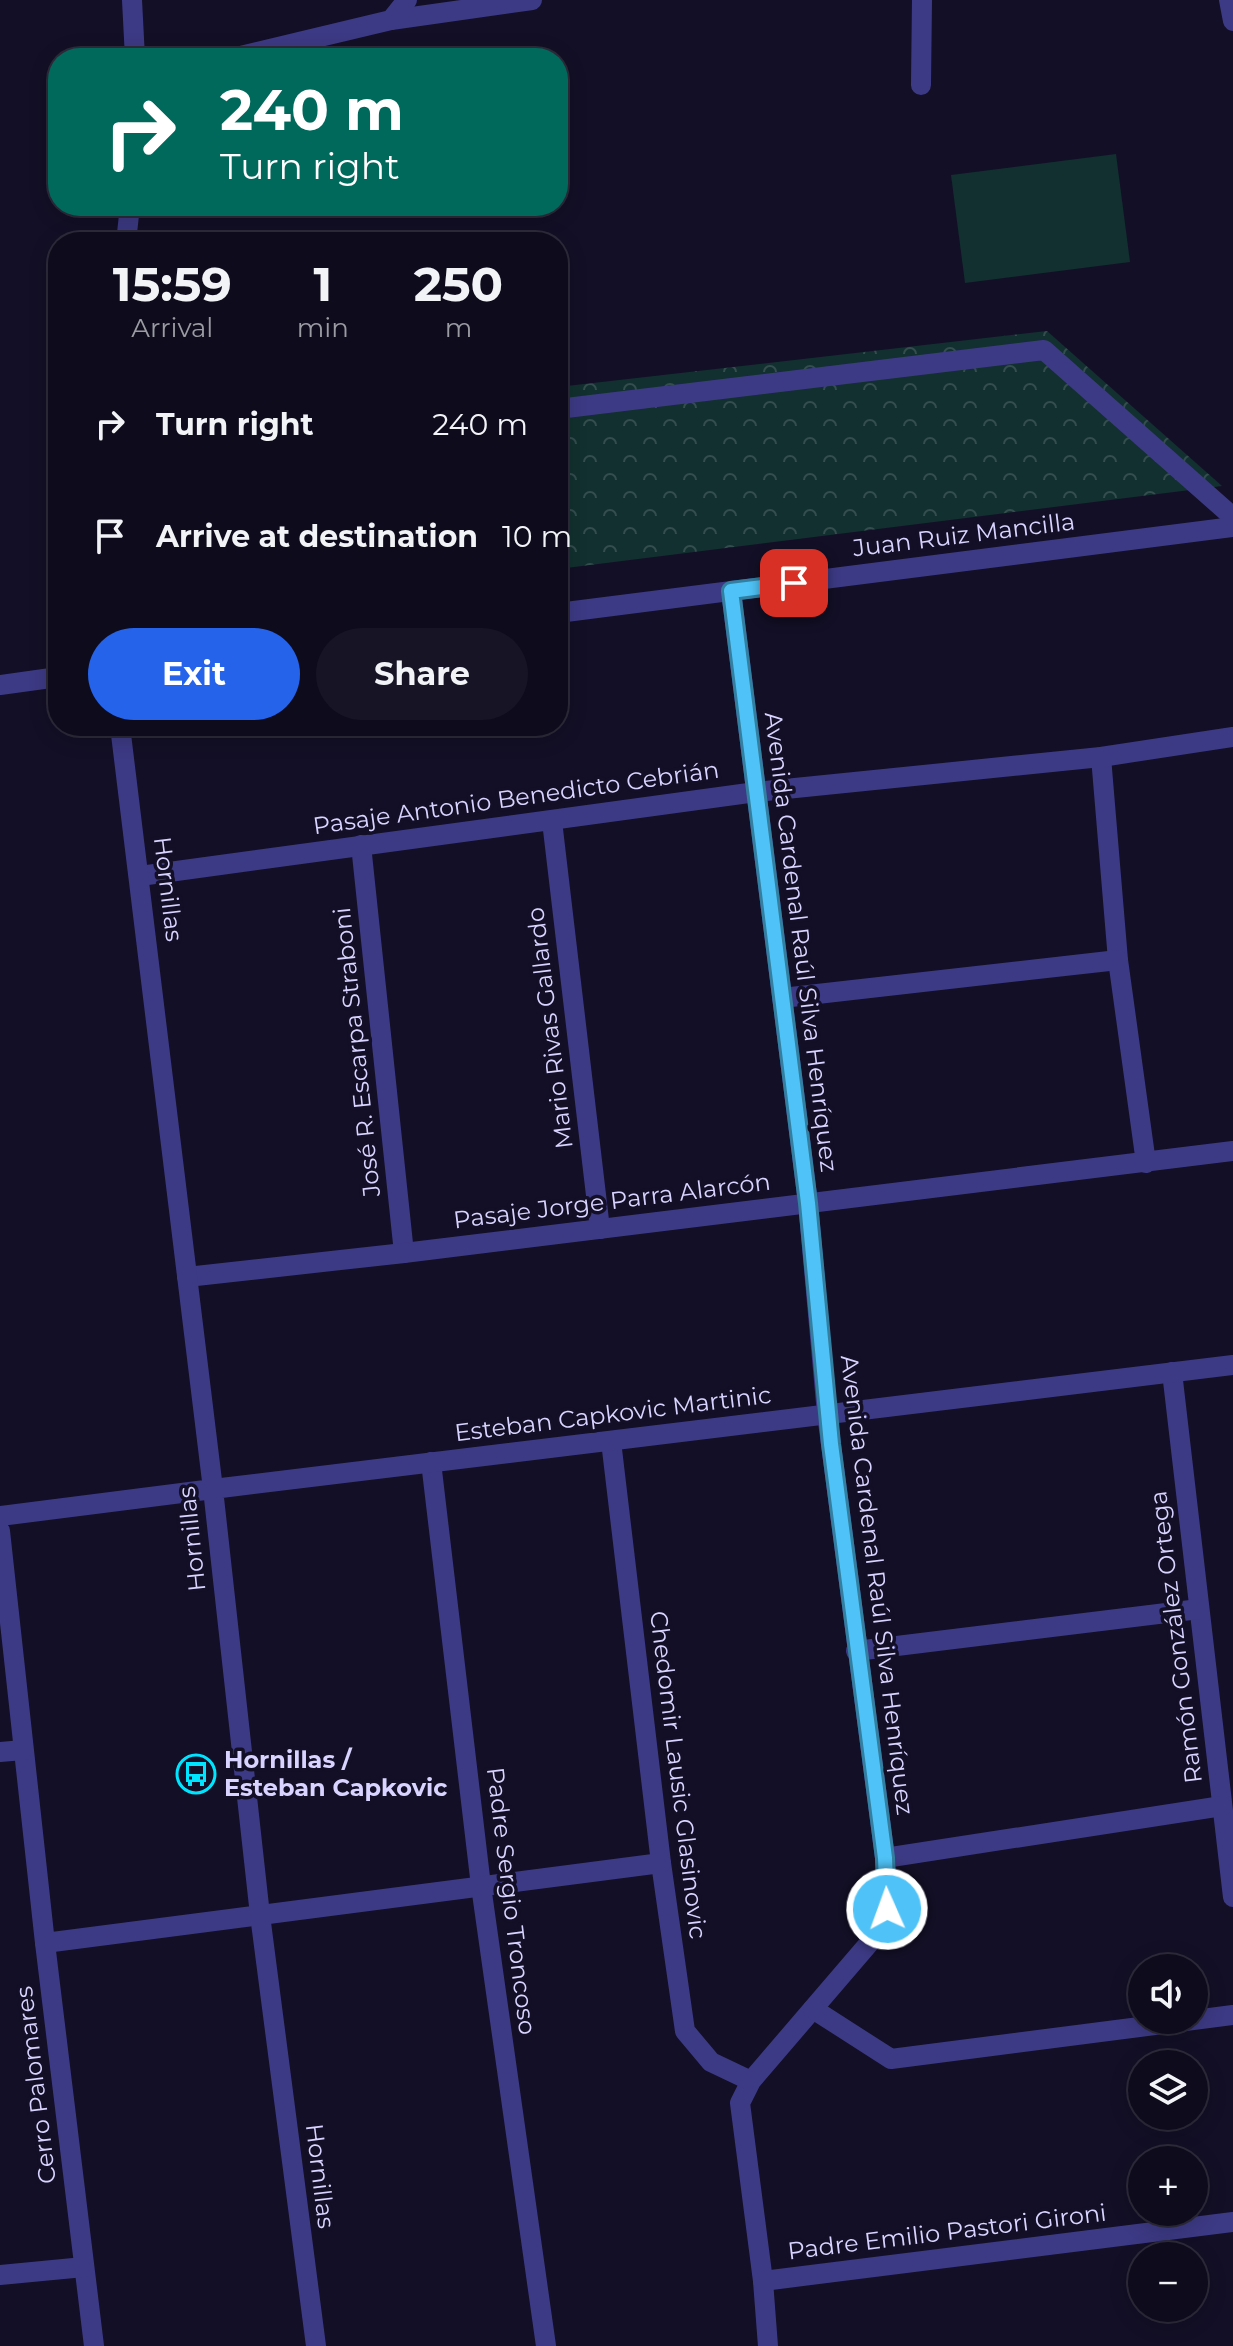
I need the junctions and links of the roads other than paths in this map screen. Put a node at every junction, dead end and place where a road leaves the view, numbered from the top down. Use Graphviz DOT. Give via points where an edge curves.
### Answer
graph roads {
  1 [pos="132,0"];
  2 [pos="407,0"];
  3 [pos="532,0"];
  4 [pos="922,0"];
  5 [pos="1229,0"];
  6 [pos="391,20"];
  7 [pos="1233,21"];
  8 [pos="134,48"];
  9 [pos="274,48"];
  10 [pos="921,85"];
  11 [pos="568,408"];
  12 [pos="1233,517"];
  13 [pos="1233,527"];
  14 [pos="731,591"];
  15 [pos="568,612"];
  16 [pos="48,678"];
  17 [pos="0,685"];
  18 [pos="121,736"];
  19 [pos="1233,737"];
  20 [pos="1101,757"];
  21 [pos="756,792"];
  22 [pos="552,821"];
  23 [pos="361,845"];
  24 [pos="140,876"];
  25 [pos="1118,960"];
  26 [pos="782,998"];
  27 [pos="1233,1151"];
  28 [pos="1146,1163"];
  29 [pos="808,1203"];
  30 [pos="600,1229"];
  31 [pos="404,1253"];
  32 [pos="187,1277"];
  33 [pos="1233,1365"];
  34 [pos="1172,1372"];
  35 [pos="827,1414"];
  36 [pos="611,1441"];
  37 [pos="431,1462"];
  38 [pos="213,1489"];
  39 [pos="0,1516"];
  40 [pos="0,1531"];
  41 [pos="1199,1609"];
  42 [pos="856,1651"];
  43 [pos="23,1750"];
  44 [pos="0,1752"];
  45 [pos="1222,1806"];
  46 [pos="885,1858"];
  47 [pos="661,1863"];
  48 [pos="481,1886"];
  49 [pos="1233,1897"];
  50 [pos="260,1915"];
  51 [pos="45,1943"];
  52 [pos="813,2009"];
  53 [pos="1233,2015"];
  54 [pos="751,2081"];
  55 [pos="1233,2222"];
  56 [pos="84,2267"];
  57 [pos="0,2275"];
  58 [pos="763,2281"];
  59 [pos="94,2346"];
  60 [pos="316,2346"];
  61 [pos="546,2346"];
  62 [pos="768,2346"];
  1 -- 8 [label="street"];
  2 -- 6 [label="street"];
  3 -- 6 [label="street"];
  4 -- 10 [label="street"];
  5 -- 7 [label="street"];
  6 -- 9 [label="street"];
  11 -- 12 [label="street" via="1044,350"];
  13 -- 14 [label="street, Juan Ruiz Mancilla"];
  14 -- 15 [label="street, Juan Ruiz Mancilla"];
  14 -- 21 [label="street, Avenida Cardenal Raúl Silva Henríquez"];
  16 -- 17 [label="street"];
  18 -- 24 [label="street, Hornillas"];
  19 -- 20 [label="street, Pasaje Antonio Benedicto Cebrián"];
  20 -- 21 [label="street, Pasaje Antonio Benedicto Cebrián"];
  20 -- 25 [label="street"];
  21 -- 22 [label="street, Pasaje Antonio Benedicto Cebrián"];
  21 -- 26 [label="street, Avenida Cardenal Raúl Silva Henríquez"];
  22 -- 23 [label="street, Pasaje Antonio Benedicto Cebrián"];
  22 -- 30 [label="street, Mario Rivas Gallardo"];
  23 -- 24 [label="street, Pasaje Antonio Benedicto Cebrián"];
  23 -- 31 [label="street, José R. Escarpa Straboni"];
  24 -- 32 [label="street, Hornillas"];
  25 -- 26 [label="street"];
  25 -- 28 [label="street"];
  26 -- 29 [label="street, Avenida Cardenal Raúl Silva Henríquez"];
  27 -- 28 [label="street, Pasaje Jorge Parra Alarcón"];
  28 -- 29 [label="street, Pasaje Jorge Parra Alarcón"];
  29 -- 30 [label="street, Pasaje Jorge Parra Alarcón"];
  29 -- 35 [label="street, Avenida Cardenal Raúl Silva Henríquez"];
  30 -- 31 [label="street, Pasaje Jorge Parra Alarcón"];
  31 -- 32 [label="street, Pasaje Jorge Parra Alarcón"];
  32 -- 38 [label="street, Hornillas"];
  33 -- 34 [label="street, Esteban Capkovic Martinic"];
  34 -- 35 [label="street, Esteban Capkovic Martinic"];
  34 -- 41 [label="street, Ramón González Ortega"];
  35 -- 36 [label="street, Esteban Capkovic Martinic"];
  35 -- 42 [label="street, Avenida Cardenal Raúl Silva Henríquez"];
  36 -- 37 [label="street, Esteban Capkovic Martinic"];
  36 -- 47 [label="street, Chedomir Lausic Glasinovic"];
  37 -- 38 [label="street, Esteban Capkovic Martinic"];
  37 -- 48 [label="street, Padre Sergio Troncoso"];
  38 -- 39 [label="street, Esteban Capkovic Martinic"];
  38 -- 50 [label="street, Hornillas"];
  40 -- 43 [label="street, Cerro Palomares"];
  41 -- 42 [label="street"];
  41 -- 45 [label="street, Ramón González Ortega"];
  42 -- 46 [label="street, Avenida Cardenal Raúl Silva Henríquez"];
  43 -- 44 [label="street"];
  43 -- 51 [label="street, Cerro Palomares"];
  45 -- 46 [label="street"];
  45 -- 49 [label="street, Ramón González Ortega"];
  46 -- 52 [label="street, Avenida Cardenal Raúl Silva Henríquez" via="887,1909 882,1923"];
  47 -- 48 [label="street"];
  47 -- 54 [label="street, Chedomir Lausic Glasinovic" via="685,2031 711,2062"];
  48 -- 50 [label="street"];
  48 -- 61 [label="street, Padre Sergio Troncoso"];
  50 -- 51 [label="street"];
  50 -- 60 [label="street, Hornillas"];
  51 -- 56 [label="street, Cerro Palomares"];
  52 -- 53 [label="street" via="891,2059"];
  52 -- 54 [label="street, Avenida Cardenal Raúl Silva Henríquez"];
  54 -- 58 [label="street, Avenida Cardenal Raúl Silva Henríquez" via="740,2103"];
  55 -- 58 [label="street, Padre Emilio Pastori Gironi"];
  56 -- 57 [label="street"];
  56 -- 59 [label="street, Cerro Palomares"];
  58 -- 62 [label="street, Avenida Cardenal Raúl Silva Henríquez"];
}
